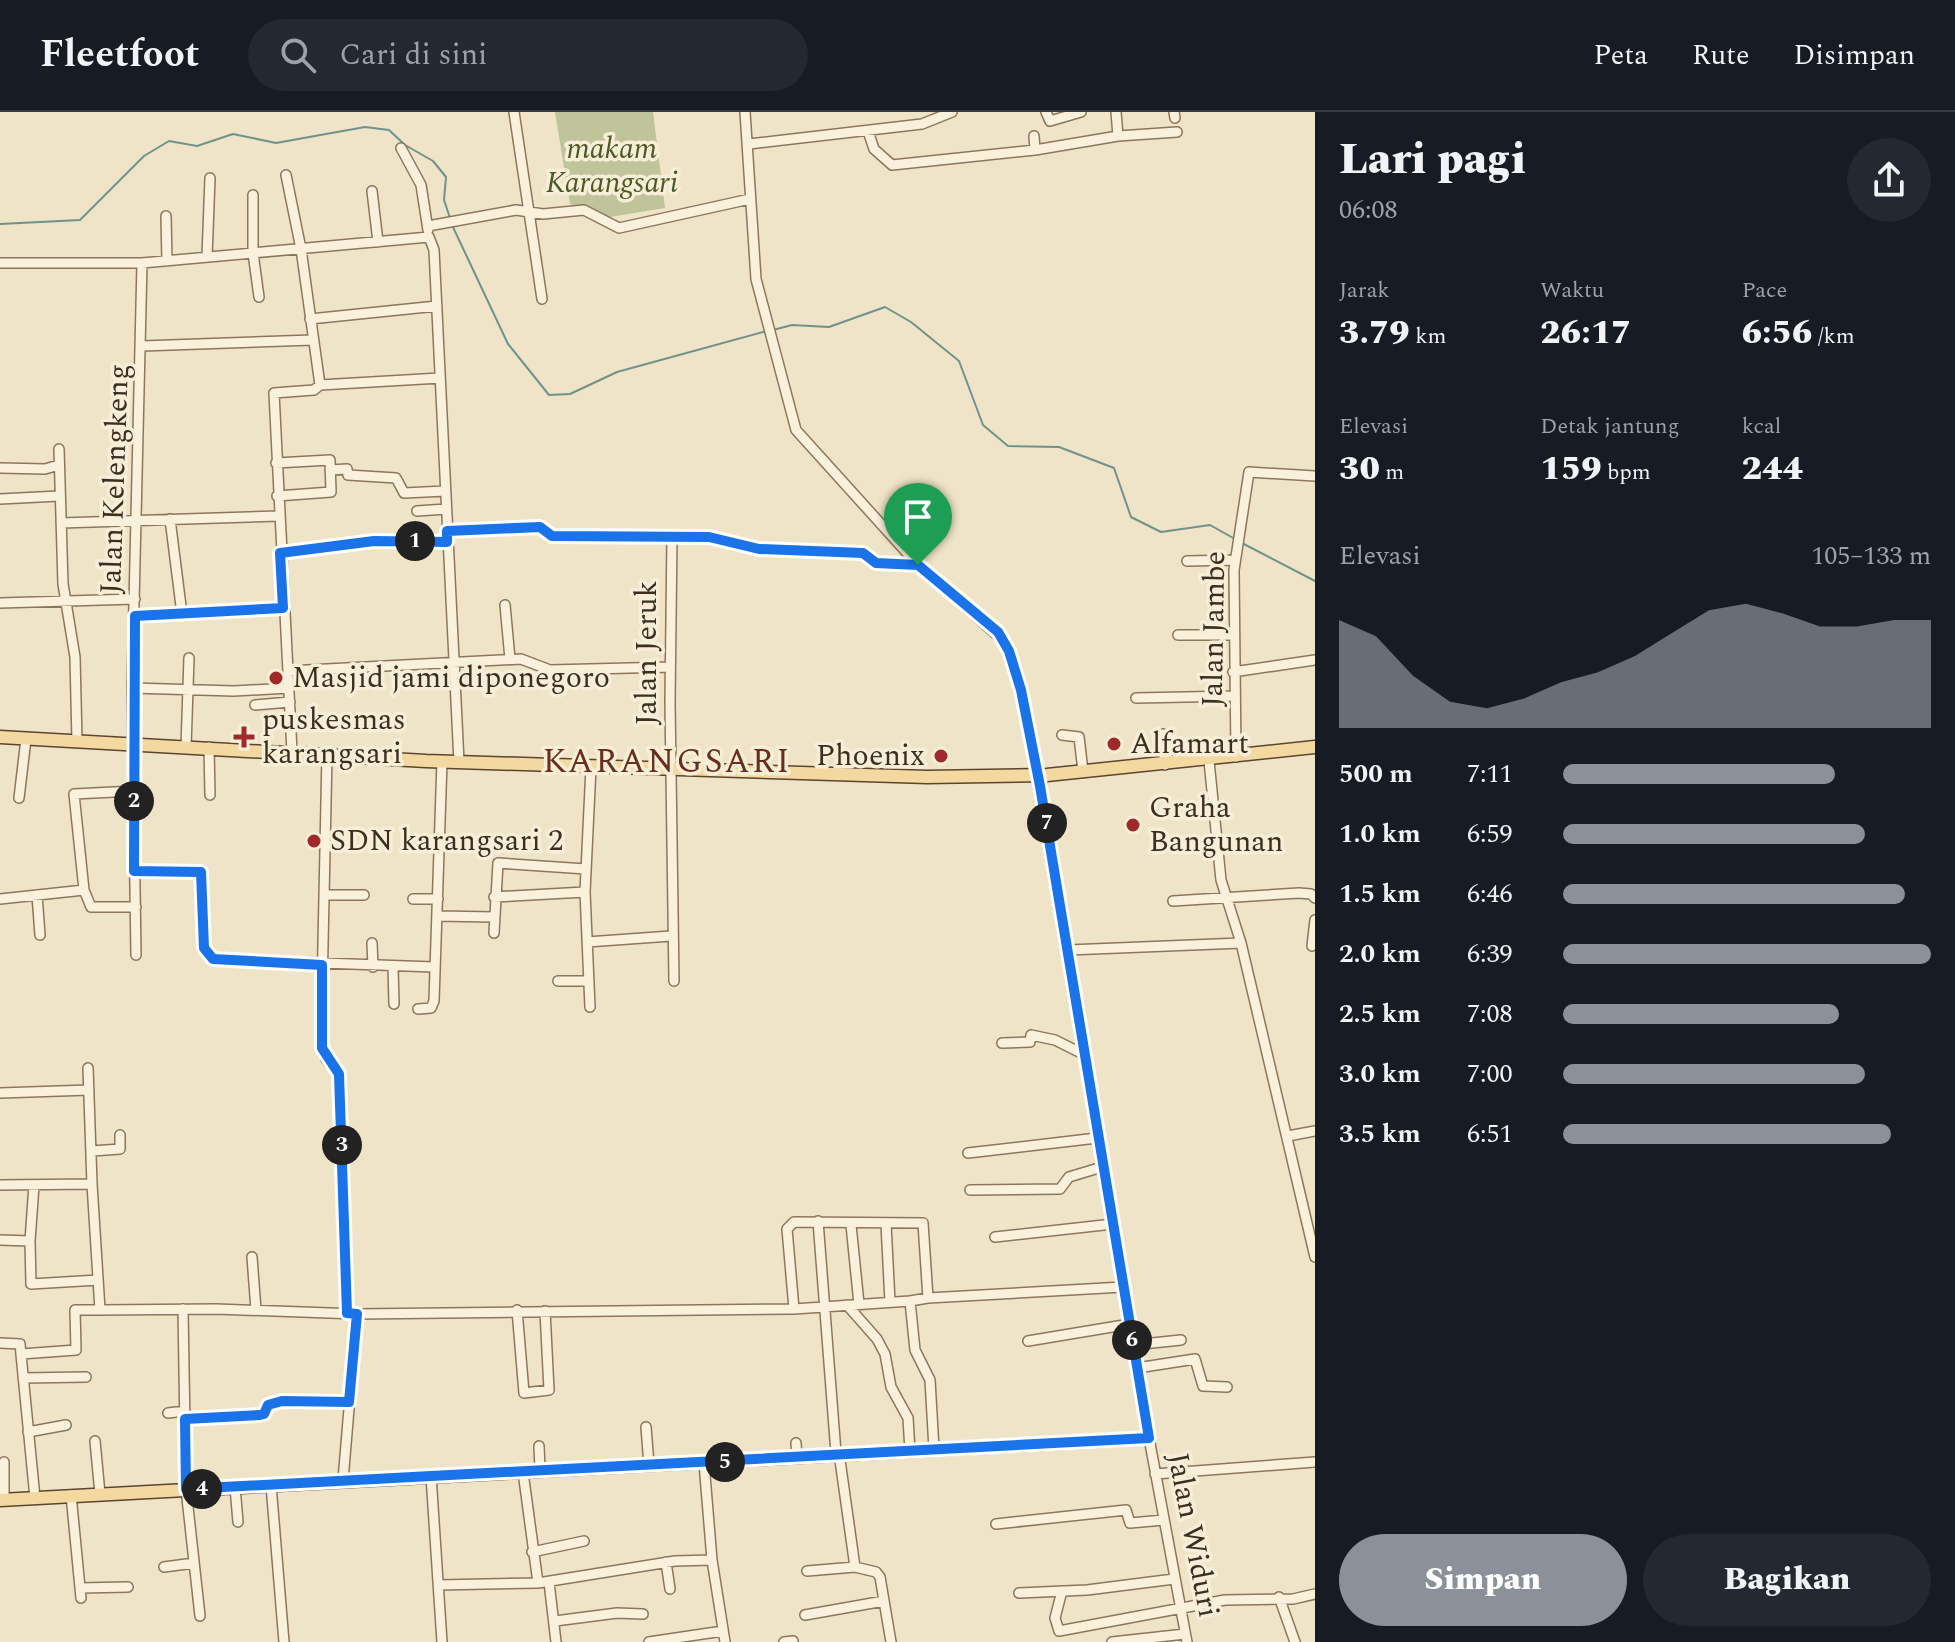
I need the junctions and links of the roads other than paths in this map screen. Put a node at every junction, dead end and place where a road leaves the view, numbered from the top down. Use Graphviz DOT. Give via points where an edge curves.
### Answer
graph roads {
  1 [pos="514,112"];
  2 [pos="745,112"];
  3 [pos="952,112"];
  4 [pos="1046,112"];
  5 [pos="1081,112"];
  6 [pos="1116,112"];
  7 [pos="872,130"];
  8 [pos="1177,132"];
  9 [pos="1034,136"];
  10 [pos="1118,136"];
  11 [pos="749,144"];
  12 [pos="401,148"];
  13 [pos="1035,150"];
  14 [pos="286,175"];
  15 [pos="210,178"];
  16 [pos="372,191"];
  17 [pos="253,195"];
  18 [pos="750,199"];
  19 [pos="529,212"];
  20 [pos="166,216"];
  21 [pos="428,226"];
  22 [pos="429,237"];
  23 [pos="378,242"];
  24 [pos="301,249"];
  25 [pos="253,253"];
  26 [pos="207,257"];
  27 [pos="167,261"];
  28 [pos="0,263"];
  29 [pos="142,263"];
  30 [pos="259,297"];
  31 [pos="542,299"];
  32 [pos="437,306"];
  33 [pos="310,319"];
  34 [pos="313,340"];
  35 [pos="142,346"];
  36 [pos="431,379"];
  37 [pos="320,385"];
  38 [pos="59,449"];
  39 [pos="276,463"];
  40 [pos="59,465"];
  41 [pos="0,468"];
  42 [pos="330,470"];
  43 [pos="1315,476"];
  44 [pos="445,485"];
  45 [pos="59,496"];
  46 [pos="277,496"];
  47 [pos="0,499"];
  48 [pos="446,509"];
  49 [pos="417,511"];
  50 [pos="278,516"];
  51 [pos="170,519"];
  52 [pos="135,520"];
  53 [pos="61,523"];
  54 [pos="447,531"];
  55 [pos="672,536"];
  56 [pos="447,542"];
  57 [pos="280,553"];
  58 [pos="1235,560"];
  59 [pos="1187,561"];
  60 [pos="918,565"];
  61 [pos="135,599"];
  62 [pos="0,603"];
  63 [pos="64,604"];
  64 [pos="505,605"];
  65 [pos="283,608"];
  66 [pos="182,614"];
  67 [pos="135,616"];
  68 [pos="1178,635"];
  69 [pos="1233,635"];
  70 [pos="189,658"];
  71 [pos="510,659"];
  72 [pos="1315,660"];
  73 [pos="454,662"];
  74 [pos="670,667"];
  75 [pos="288,671"];
  76 [pos="1233,672"];
  77 [pos="132,688"];
  78 [pos="289,688"];
  79 [pos="188,691"];
  80 [pos="1235,696"];
  81 [pos="1136,698"];
  82 [pos="290,702"];
  83 [pos="255,705"];
  84 [pos="1163,734"];
  85 [pos="1062,735"];
  86 [pos="0,737"];
  87 [pos="26,739"];
  88 [pos="77,742"];
  89 [pos="132,744"];
  90 [pos="186,747"];
  91 [pos="209,747"];
  92 [pos="1315,747"];
  93 [pos="292,752"];
  94 [pos="327,754"];
  95 [pos="1236,757"];
  96 [pos="442,761"];
  97 [pos="1209,761"];
  98 [pos="459,762"];
  99 [pos="1165,765"];
  100 [pos="591,767"];
  101 [pos="672,770"];
  102 [pos="1083,771"];
  103 [pos="1038,775"];
  104 [pos="134,791"];
  105 [pos="210,795"];
  106 [pos="19,798"];
  107 [pos="586,869"];
  108 [pos="134,871"];
  109 [pos="84,890"];
  110 [pos="585,892"];
  111 [pos="37,895"];
  112 [pos="325,895"];
  113 [pos="364,895"];
  114 [pos="494,897"];
  115 [pos="1315,898"];
  116 [pos="0,899"];
  117 [pos="413,899"];
  118 [pos="438,899"];
  119 [pos="1226,899"];
  120 [pos="1173,901"];
  121 [pos="136,907"];
  122 [pos="437,916"];
  123 [pos="494,917"];
  124 [pos="1315,920"];
  125 [pos="494,933"];
  126 [pos="40,935"];
  127 [pos="671,936"];
  128 [pos="587,942"];
  129 [pos="372,943"];
  130 [pos="1241,943"];
  131 [pos="1312,946"];
  132 [pos="1068,950"];
  133 [pos="136,955"];
  134 [pos="322,965"];
  135 [pos="373,967"];
  136 [pos="393,967"];
  137 [pos="434,967"];
  138 [pos="558,981"];
  139 [pos="588,981"];
  140 [pos="674,981"];
  141 [pos="394,1004"];
  142 [pos="590,1007"];
  143 [pos="418,1009"];
  144 [pos="1002,1043"];
  145 [pos="1085,1055"];
  146 [pos="88,1068"];
  147 [pos="89,1090"];
  148 [pos="0,1093"];
  149 [pos="1315,1131"];
  150 [pos="120,1135"];
  151 [pos="1288,1136"];
  152 [pos="1097,1138"];
  153 [pos="92,1151"];
  154 [pos="968,1153"];
  155 [pos="1102,1167"];
  156 [pos="92,1184"];
  157 [pos="0,1185"];
  158 [pos="34,1185"];
  159 [pos="970,1190"];
  160 [pos="818,1221"];
  161 [pos="886,1224"];
  162 [pos="1113,1224"];
  163 [pos="851,1225"];
  164 [pos="995,1237"];
  165 [pos="0,1240"];
  166 [pos="30,1241"];
  167 [pos="252,1257"];
  168 [pos="1315,1257"];
  169 [pos="98,1280"];
  170 [pos="1123,1287"];
  171 [pos="928,1298"];
  172 [pos="910,1301"];
  173 [pos="890,1302"];
  174 [pos="859,1304"];
  175 [pos="847,1305"];
  176 [pos="826,1307"];
  177 [pos="183,1309"];
  178 [pos="794,1309"];
  179 [pos="100,1310"];
  180 [pos="256,1310"];
  181 [pos="517,1310"];
  182 [pos="545,1311"];
  183 [pos="352,1314"];
  184 [pos="1130,1324"];
  185 [pos="1181,1340"];
  186 [pos="1028,1341"];
  187 [pos="0,1343"];
  188 [pos="1133,1345"];
  189 [pos="21,1354"];
  190 [pos="1137,1368"];
  191 [pos="86,1377"];
  192 [pos="23,1378"];
  193 [pos="1227,1387"];
  194 [pos="349,1402"];
  195 [pos="168,1413"];
  196 [pos="185,1415"];
  197 [pos="66,1425"];
  198 [pos="646,1427"];
  199 [pos="28,1432"];
  200 [pos="1149,1438"];
  201 [pos="95,1441"];
  202 [pos="539,1446"];
  203 [pos="934,1449"];
  204 [pos="910,1451"];
  205 [pos="838,1453"];
  206 [pos="4,1462"];
  207 [pos="1315,1462"];
  208 [pos="704,1463"];
  209 [pos="649,1465"];
  210 [pos="540,1470"];
  211 [pos="523,1472"];
  212 [pos="1155,1474"];
  213 [pos="431,1476"];
  214 [pos="343,1480"];
  215 [pos="271,1485"];
  216 [pos="235,1487"];
  217 [pos="186,1489"];
  218 [pos="100,1494"];
  219 [pos="71,1495"];
  220 [pos="35,1498"];
  221 [pos="2,1500"];
  222 [pos="1164,1520"];
  223 [pos="238,1522"];
  224 [pos="996,1524"];
  225 [pos="584,1541"];
  226 [pos="532,1552"];
  227 [pos="712,1560"];
  228 [pos="666,1562"];
  229 [pos="194,1563"];
  230 [pos="164,1567"];
  231 [pos="855,1567"];
  232 [pos="807,1571"];
  233 [pos="1174,1579"];
  234 [pos="543,1582"];
  235 [pos="438,1585"];
  236 [pos="128,1587"];
  237 [pos="670,1589"];
  238 [pos="1062,1591"];
  239 [pos="1019,1593"];
  240 [pos="1315,1594"];
  241 [pos="1279,1597"];
  242 [pos="884,1601"];
  243 [pos="1180,1609"];
  244 [pos="643,1614"];
  245 [pos="805,1615"];
  246 [pos="200,1616"];
  247 [pos="555,1621"];
  248 [pos="724,1637"];
  249 [pos="1186,1638"];
  250 [pos="284,1642"];
  251 [pos="442,1642"];
  252 [pos="556,1642"];
  253 [pos="649,1642"];
  254 [pos="891,1642"];
  255 [pos="1112,1642"];
  256 [pos="1295,1642"];
  1 -- 19 [label="street"];
  2 -- 11 [label="street"];
  3 -- 7 [label="street" via="922,124"];
  4 -- 5 [label="street" via="1050,121"];
  6 -- 10 [label="street"];
  7 -- 11 [label="street"];
  7 -- 13 [label="street" via="874,149 890,164"];
  8 -- 10 [label="street"];
  9 -- 13 [label="street"];
  10 -- 13 [label="street"];
  11 -- 18 [label="street"];
  12 -- 21 [label="street" via="421,185"];
  14 -- 24 [label="street"];
  15 -- 26 [label="street"];
  16 -- 23 [label="street"];
  17 -- 25 [label="street"];
  18 -- 19 [label="street" via="619,228 584,210"];
  18 -- 60 [label="street" via="756,279 796,430"];
  19 -- 21 [label="street"];
  19 -- 31 [label="street"];
  20 -- 27 [label="street"];
  21 -- 22 [label="street"];
  22 -- 23 [label="street"];
  22 -- 32 [label="street"];
  23 -- 24 [label="street"];
  24 -- 25 [label="street"];
  24 -- 33 [label="street"];
  25 -- 26 [label="street"];
  25 -- 30 [label="street"];
  26 -- 27 [label="street"];
  27 -- 29 [label="street"];
  28 -- 29 [label="street"];
  29 -- 35 [label="street, Jalan Kelengkeng"];
  32 -- 33 [label="street"];
  32 -- 36 [label="street"];
  33 -- 34 [label="street"];
  34 -- 35 [label="street"];
  34 -- 37 [label="street"];
  35 -- 52 [label="street, Jalan Kelengkeng"];
  36 -- 37 [label="street"];
  36 -- 44 [label="street"];
  37 -- 39 [label="street" via="274,393"];
  38 -- 40 [label="street"];
  39 -- 42 [label="street" via="330,460"];
  39 -- 46 [label="street"];
  40 -- 41 [label="street"];
  40 -- 45 [label="street"];
  42 -- 44 [label="street" via="396,478 404,493"];
  42 -- 46 [label="street" via="331,492"];
  43 -- 58 [label="street, Jalan Jambe" via="1249,472"];
  44 -- 48 [label="street"];
  45 -- 47 [label="street"];
  45 -- 53 [label="street"];
  46 -- 50 [label="street"];
  48 -- 49 [label="street"];
  48 -- 54 [label="street"];
  50 -- 51 [label="street"];
  50 -- 57 [label="street"];
  51 -- 52 [label="street"];
  51 -- 66 [label="street"];
  52 -- 53 [label="street"];
  52 -- 61 [label="street, Jalan Kelengkeng"];
  53 -- 63 [label="street"];
  54 -- 55 [label="street" via="540,527 552,536"];
  54 -- 56 [label="street"];
  55 -- 60 [label="street" via="709,537 759,549 863,553 876,563"];
  55 -- 74 [label="street, Jalan Jeruk"];
  56 -- 57 [label="street" via="374,541"];
  56 -- 73 [label="street"];
  57 -- 65 [label="street"];
  58 -- 59 [label="street"];
  58 -- 69 [label="street, Jalan Jambe"];
  60 -- 103 [label="street" via="1006,643"];
  61 -- 63 [label="street"];
  61 -- 67 [label="street, Jalan Kelengkeng"];
  62 -- 63 [label="street"];
  63 -- 88 [label="street" via="75,657"];
  64 -- 71 [label="street"];
  65 -- 66 [label="street"];
  65 -- 75 [label="street"];
  66 -- 67 [label="street"];
  67 -- 77 [label="street, Jalan Kelengkeng"];
  68 -- 69 [label="street"];
  69 -- 76 [label="street, Jalan Jambe"];
  70 -- 79 [label="street"];
  71 -- 73 [label="street"];
  71 -- 74 [label="street" via="550,670"];
  72 -- 76 [label="street"];
  73 -- 75 [label="street"];
  73 -- 98 [label="street"];
  74 -- 101 [label="street, Jalan Jeruk"];
  75 -- 78 [label="street"];
  76 -- 80 [label="street, Jalan Jambe"];
  77 -- 79 [label="street"];
  77 -- 89 [label="street, Jalan Kelengkeng"];
  78 -- 79 [label="street"];
  78 -- 82 [label="street"];
  79 -- 90 [label="street"];
  80 -- 81 [label="street"];
  80 -- 95 [label="street, Jalan Jambe"];
  82 -- 83 [label="street"];
  82 -- 93 [label="street"];
  84 -- 99 [label="street"];
  85 -- 102 [label="street" via="1079,737"];
  86 -- 87 [label="main road"];
  87 -- 88 [label="main road"];
  87 -- 106 [label="street"];
  88 -- 89 [label="main road"];
  89 -- 90 [label="main road"];
  89 -- 104 [label="street, Jalan Kelengkeng"];
  90 -- 91 [label="main road"];
  91 -- 93 [label="main road"];
  91 -- 105 [label="street"];
  92 -- 95 [label="main road"];
  93 -- 94 [label="main road"];
  94 -- 96 [label="main road"];
  94 -- 112 [label="street"];
  95 -- 97 [label="main road"];
  96 -- 98 [label="main road"];
  96 -- 118 [label="street"];
  97 -- 99 [label="main road"];
  97 -- 119 [label="street"];
  98 -- 100 [label="main road"];
  99 -- 102 [label="main road"];
  100 -- 101 [label="main road"];
  100 -- 107 [label="street"];
  101 -- 103 [label="main road"];
  101 -- 127 [label="street, Jalan Jeruk"];
  102 -- 103 [label="main road"];
  103 -- 132 [label="main road, Jalan Widuri"];
  104 -- 108 [label="street, Jalan Kelengkeng"];
  104 -- 109 [label="street" via="74,794"];
  107 -- 110 [label="street"];
  107 -- 114 [label="street" via="500,862 495,867"];
  108 -- 121 [label="street, Jalan Kelengkeng"];
  108 -- 134 [label="street" via="201,872 204,948 213,959"];
  109 -- 111 [label="street"];
  109 -- 121 [label="street" via="91,907"];
  110 -- 114 [label="street"];
  110 -- 128 [label="street"];
  111 -- 116 [label="street"];
  111 -- 126 [label="street"];
  112 -- 113 [label="street"];
  112 -- 134 [label="street"];
  114 -- 123 [label="street"];
  115 -- 119 [label="street" via="1299,893"];
  117 -- 118 [label="street"];
  118 -- 122 [label="street"];
  119 -- 120 [label="street"];
  119 -- 130 [label="street"];
  121 -- 133 [label="street, Jalan Kelengkeng"];
  122 -- 123 [label="street"];
  122 -- 137 [label="street"];
  123 -- 125 [label="street"];
  124 -- 131 [label="street"];
  127 -- 128 [label="street"];
  127 -- 140 [label="street, Jalan Jeruk"];
  128 -- 139 [label="street"];
  129 -- 135 [label="street"];
  130 -- 132 [label="street"];
  130 -- 151 [label="street"];
  132 -- 145 [label="main road, Jalan Widuri"];
  134 -- 135 [label="street"];
  134 -- 183 [label="street" via="323,1053 339,1074"];
  135 -- 136 [label="street"];
  136 -- 137 [label="street"];
  136 -- 141 [label="street"];
  137 -- 143 [label="street" via="433,1006"];
  138 -- 139 [label="street"];
  139 -- 142 [label="street"];
  144 -- 145 [label="street" via="1030,1042 1031,1035 1048,1037"];
  145 -- 152 [label="main road, Jalan Widuri"];
  146 -- 147 [label="street"];
  147 -- 148 [label="street"];
  147 -- 153 [label="street"];
  149 -- 151 [label="street"];
  150 -- 153 [label="street" via="119,1150"];
  151 -- 168 [label="street"];
  152 -- 154 [label="street"];
  152 -- 155 [label="main road, Jalan Widuri"];
  153 -- 156 [label="street"];
  155 -- 159 [label="street" via="1069,1177 1060,1189"];
  155 -- 162 [label="main road, Jalan Widuri"];
  156 -- 158 [label="street"];
  156 -- 169 [label="street"];
  157 -- 158 [label="street"];
  158 -- 166 [label="street"];
  160 -- 163 [label="street"];
  160 -- 176 [label="street"];
  160 -- 178 [label="street" via="787,1225"];
  161 -- 163 [label="street"];
  161 -- 171 [label="street" via="923,1223"];
  161 -- 173 [label="street"];
  162 -- 164 [label="street"];
  162 -- 170 [label="main road, Jalan Widuri"];
  163 -- 174 [label="street"];
  165 -- 166 [label="street"];
  166 -- 169 [label="street" via="31,1284"];
  167 -- 180 [label="street"];
  169 -- 179 [label="street"];
  170 -- 171 [label="street"];
  170 -- 184 [label="main road, Jalan Widuri"];
  171 -- 172 [label="street"];
  172 -- 173 [label="street"];
  172 -- 203 [label="street" via="915,1350 930,1380"];
  173 -- 174 [label="street"];
  174 -- 175 [label="street"];
  175 -- 176 [label="street"];
  175 -- 204 [label="street" via="885,1354 891,1387 908,1418"];
  176 -- 178 [label="street"];
  176 -- 205 [label="street"];
  177 -- 179 [label="street"];
  177 -- 180 [label="street"];
  177 -- 196 [label="street"];
  178 -- 182 [label="street"];
  179 -- 189 [label="street" via="75,1310 76,1350"];
  180 -- 183 [label="street"];
  181 -- 182 [label="street"];
  181 -- 182 [label="street" via="524,1393 549,1390"];
  181 -- 183 [label="street"];
  183 -- 194 [label="street"];
  184 -- 186 [label="street"];
  184 -- 188 [label="main road, Jalan Widuri"];
  185 -- 188 [label="street"];
  187 -- 189 [label="street" via="18,1343"];
  188 -- 190 [label="main road, Jalan Widuri"];
  189 -- 192 [label="street"];
  190 -- 193 [label="street" via="1193,1359 1203,1386"];
  190 -- 200 [label="main road, Jalan Widuri"];
  191 -- 192 [label="street"];
  192 -- 199 [label="street"];
  194 -- 196 [label="street" via="282,1401 268,1405 260,1415"];
  194 -- 214 [label="street"];
  195 -- 196 [label="street"];
  196 -- 217 [label="street"];
  197 -- 199 [label="street"];
  198 -- 209 [label="street"];
  199 -- 220 [label="street"];
  200 -- 203 [label="main road"];
  200 -- 212 [label="street, Jalan Widuri"];
  201 -- 218 [label="street"];
  202 -- 210 [label="street"];
  203 -- 204 [label="main road"];
  204 -- 205 [label="main road"];
  205 -- 208 [label="main road" via="796,1450"];
  205 -- 231 [label="street"];
  206 -- 221 [label="street"];
  207 -- 212 [label="street"];
  208 -- 209 [label="main road"];
  208 -- 227 [label="street"];
  209 -- 210 [label="main road"];
  210 -- 211 [label="main road"];
  211 -- 213 [label="main road"];
  211 -- 226 [label="street"];
  212 -- 222 [label="street, Jalan Widuri"];
  213 -- 214 [label="main road"];
  213 -- 235 [label="street"];
  214 -- 215 [label="main road"];
  215 -- 216 [label="main road"];
  215 -- 250 [label="street"];
  216 -- 217 [label="main road"];
  216 -- 223 [label="street"];
  217 -- 218 [label="main road"];
  217 -- 229 [label="street"];
  218 -- 219 [label="main road"];
  219 -- 220 [label="main road"];
  219 -- 236 [label="street" via="80,1593"];
  220 -- 221 [label="main road"];
  222 -- 224 [label="street" via="1130,1523 1126,1510"];
  222 -- 233 [label="street, Jalan Widuri"];
  225 -- 226 [label="street"];
  226 -- 234 [label="street"];
  227 -- 228 [label="street"];
  227 -- 248 [label="street"];
  228 -- 234 [label="street"];
  228 -- 237 [label="street"];
  229 -- 230 [label="street"];
  229 -- 246 [label="street"];
  231 -- 232 [label="street"];
  231 -- 242 [label="street" via="878,1575"];
  233 -- 238 [label="street"];
  233 -- 243 [label="street, Jalan Widuri"];
  234 -- 235 [label="street"];
  234 -- 247 [label="street"];
  235 -- 251 [label="street"];
  238 -- 239 [label="street"];
  238 -- 243 [label="street" via="1055,1618 1059,1631"];
  240 -- 241 [label="street"];
  241 -- 243 [label="street"];
  241 -- 256 [label="street"];
  242 -- 245 [label="street"];
  242 -- 254 [label="street"];
  243 -- 249 [label="street, Jalan Widuri"];
  244 -- 247 [label="street"];
  247 -- 252 [label="street"];
  248 -- 253 [label="street"];
  249 -- 255 [label="street"];
}
